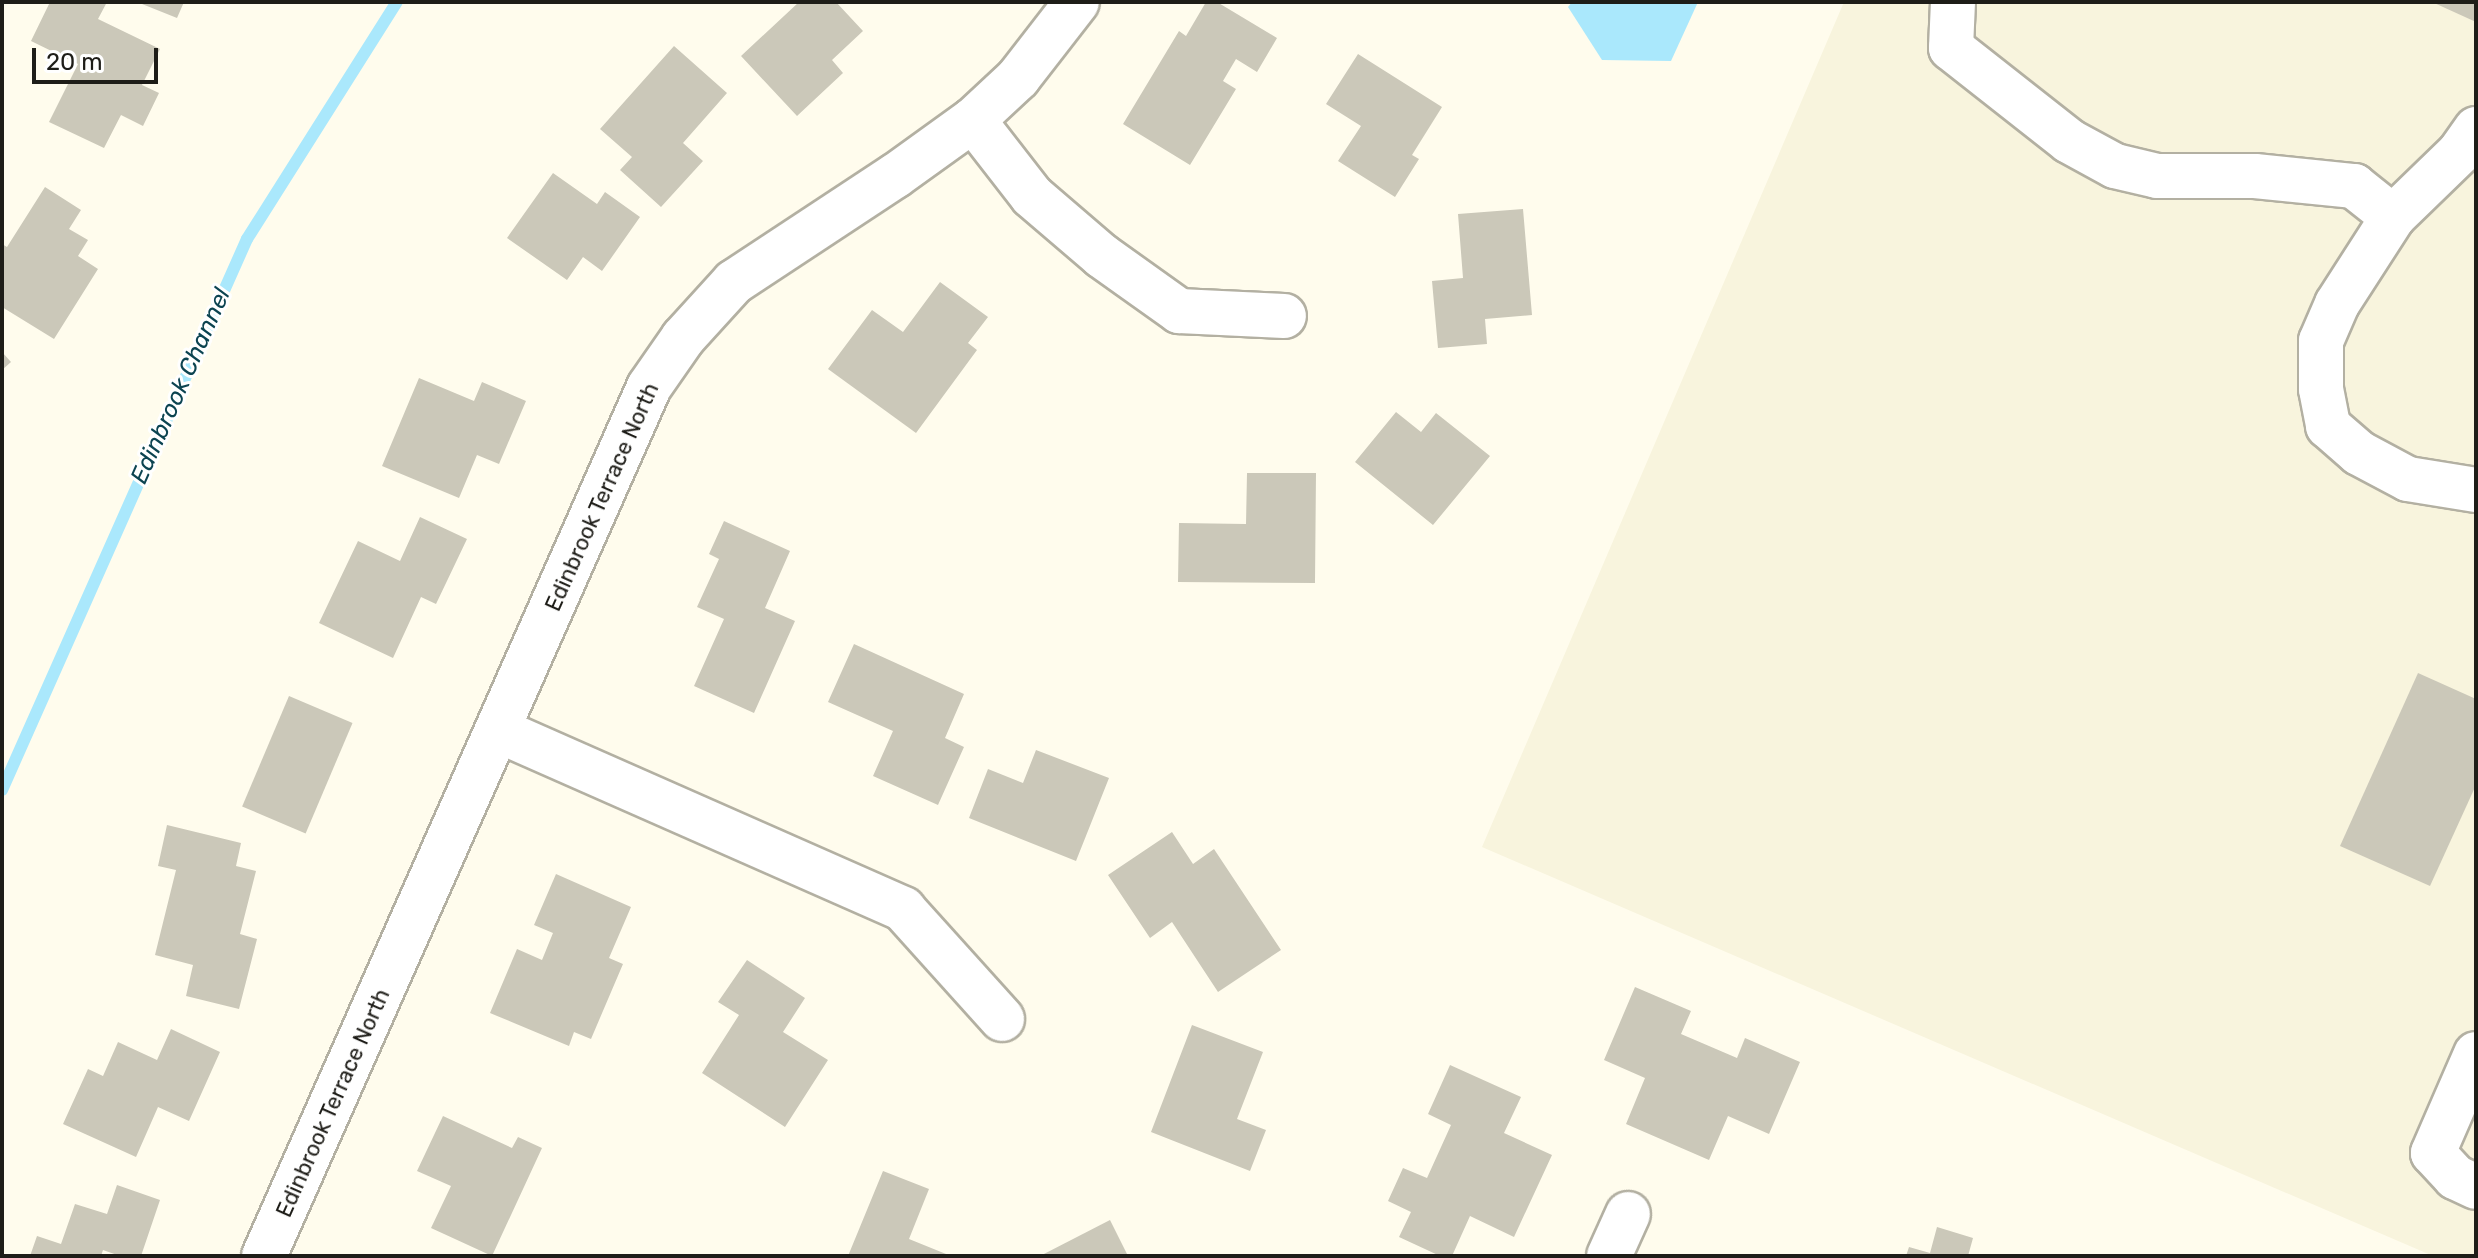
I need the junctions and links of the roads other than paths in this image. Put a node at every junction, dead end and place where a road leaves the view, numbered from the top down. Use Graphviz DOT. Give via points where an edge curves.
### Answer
graph roads {
  1 [pos="1077,2"];
  2 [pos="1953,2"];
  3 [pos="973,120"];
  4 [pos="2476,129"];
  5 [pos="2393,217"];
  6 [pos="1284,316"];
  7 [pos="2476,490"];
  8 [pos="500,731"];
  9 [pos="1002,1019"];
  10 [pos="2476,1054"];
  11 [pos="2476,1187"];
  12 [pos="1628,1214"];
  13 [pos="264,1256"];
  14 [pos="1609,1256"];
  1 -- 3 [label="street, Edinbrook Terrace North" via="1018,78"];
  2 -- 5 [label="street" via="1951,48 2069,141 2115,166 2157,176 2255,176 2354,186"];
  3 -- 6 [label="street" via="1032,196 1102,256 1179,311"];
  3 -- 8 [label="street, Edinbrook Terrace North" via="734,282 683,338 632,420"];
  4 -- 5 [label="street" via="2460,152"];
  5 -- 7 [label="street" via="2337,304 2321,341 2328,426 2359,453 2408,479"];
  8 -- 9 [label="street" via="903,909"];
  8 -- 13 [label="street, Edinbrook Terrace North"];
  10 -- 11 [label="street" via="2433,1153 2455,1177"];
  12 -- 14 [label="street"];
}
